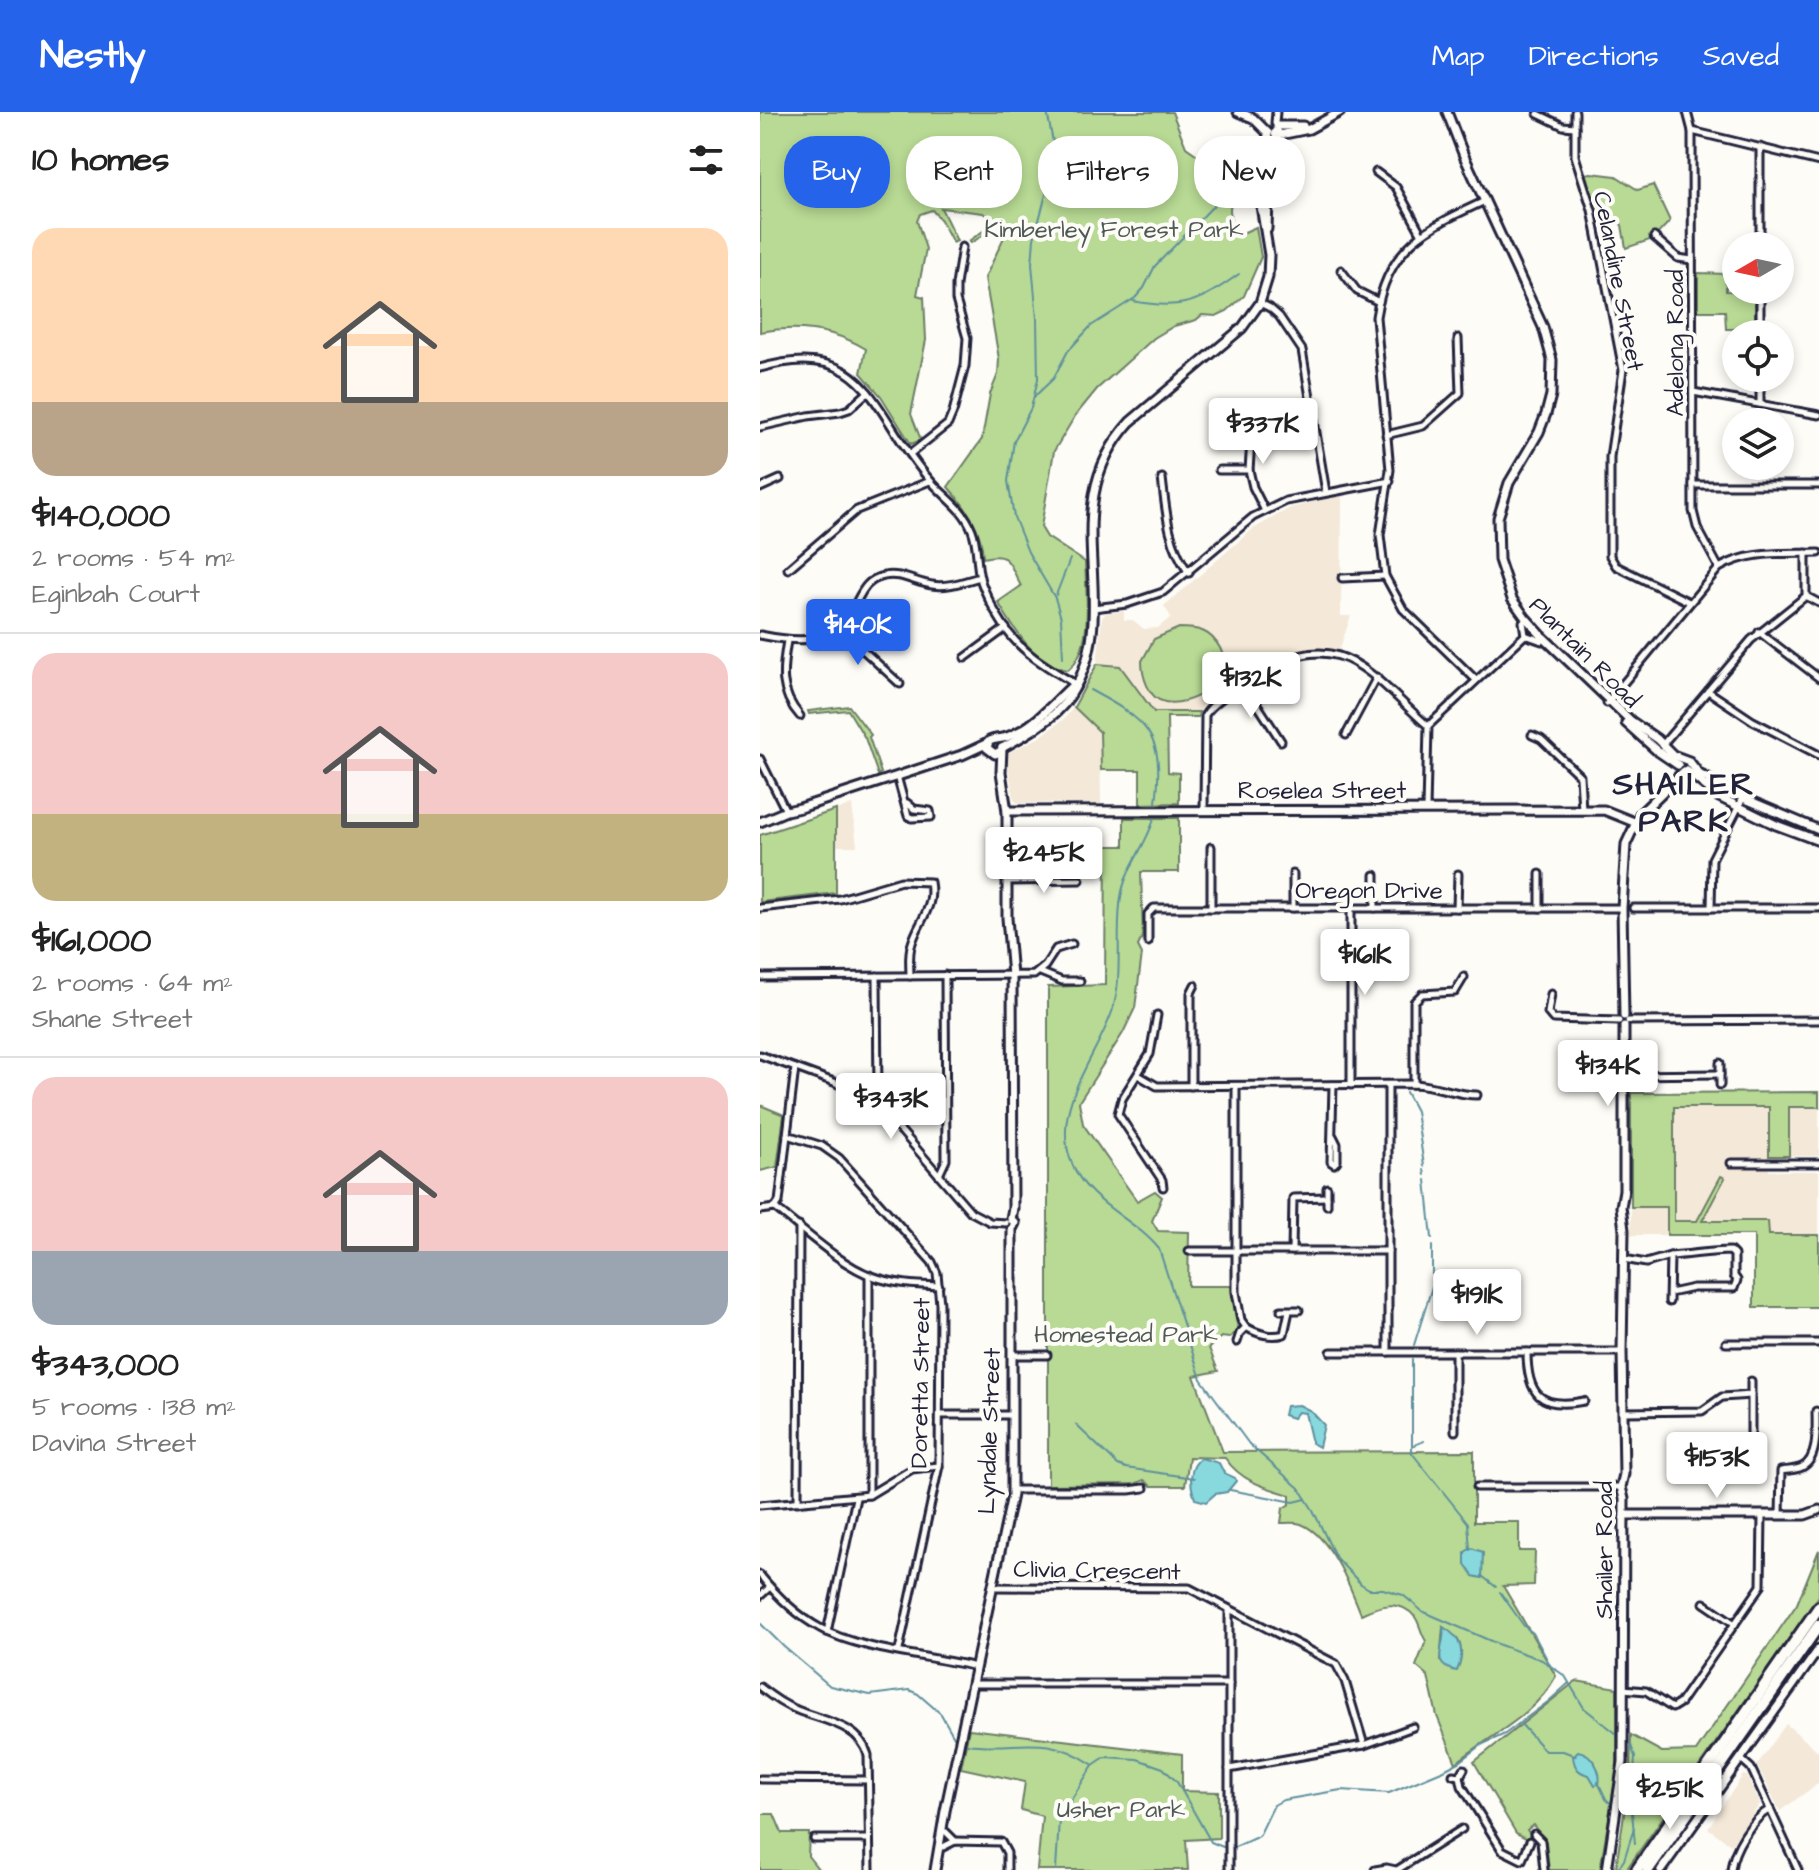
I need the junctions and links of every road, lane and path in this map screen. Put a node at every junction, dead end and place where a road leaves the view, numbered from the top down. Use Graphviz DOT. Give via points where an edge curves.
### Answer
graph roads {
  1 [pos="1238,112"];
  2 [pos="1250,112"];
  3 [pos="1338,112"];
  4 [pos="1447,112"];
  5 [pos="1575,112"];
  6 [pos="1687,112"];
  7 [pos="1538,114"];
  8 [pos="1273,125"];
  9 [pos="1575,127"];
  10 [pos="1692,131"];
  11 [pos="1760,147"];
  12 [pos="1819,162"];
  13 [pos="1376,172"];
  14 [pos="1485,201"];
  15 [pos="1266,208"];
  16 [pos="1268,208"];
  17 [pos="1261,219"];
  18 [pos="1760,232"];
  19 [pos="1421,233"];
  20 [pos="1266,235"];
  21 [pos="1654,237"];
  22 [pos="962,247"];
  23 [pos="1692,260"];
  24 [pos="1341,270"];
  25 [pos="1379,302"];
  26 [pos="1260,303"];
  27 [pos="1458,338"];
  28 [pos="760,368"];
  29 [pos="868,392"];
  30 [pos="1693,392"];
  31 [pos="1760,392"];
  32 [pos="1760,404"];
  33 [pos="1819,415"];
  34 [pos="760,427"];
  35 [pos="1252,427"];
  36 [pos="1386,435"];
  37 [pos="910,454"];
  38 [pos="1522,459"];
  39 [pos="1219,470"];
  40 [pos="1249,470"];
  41 [pos="1162,478"];
  42 [pos="780,479"];
  43 [pos="930,481"];
  44 [pos="1390,481"];
  45 [pos="1693,485"];
  46 [pos="1819,485"];
  47 [pos="760,488"];
  48 [pos="1326,492"];
  49 [pos="1265,511"];
  50 [pos="1806,553"];
  51 [pos="1819,553"];
  52 [pos="1719,568"];
  53 [pos="788,569"];
  54 [pos="1189,573"];
  55 [pos="1385,576"];
  56 [pos="980,577"];
  57 [pos="1342,578"];
  58 [pos="1806,596"];
  59 [pos="1689,602"];
  60 [pos="1819,603"];
  61 [pos="1093,608"];
  62 [pos="1523,622"];
  63 [pos="839,628"];
  64 [pos="1006,628"];
  65 [pos="1759,632"];
  66 [pos="760,635"];
  67 [pos="1525,635"];
  68 [pos="787,641"];
  69 [pos="1542,641"];
  70 [pos="965,658"];
  71 [pos="1377,677"];
  72 [pos="1819,678"];
  73 [pos="1476,680"];
  74 [pos="900,684"];
  75 [pos="1075,684"];
  76 [pos="1244,684"];
  77 [pos="1708,691"];
  78 [pos="1608,702"];
  79 [pos="1052,711"];
  80 [pos="800,716"];
  81 [pos="1428,726"];
  82 [pos="1346,735"];
  83 [pos="1532,735"];
  84 [pos="998,739"];
  85 [pos="1281,741"];
  86 [pos="988,743"];
  87 [pos="1663,744"];
  88 [pos="996,751"];
  89 [pos="962,755"];
  90 [pos="1819,755"];
  91 [pos="760,759"];
  92 [pos="1684,767"];
  93 [pos="897,776"];
  94 [pos="1743,798"];
  95 [pos="907,803"];
  96 [pos="1738,807"];
  97 [pos="1426,810"];
  98 [pos="1582,810"];
  99 [pos="786,811"];
  100 [pos="1007,811"];
  101 [pos="1204,811"];
  102 [pos="760,822"];
  103 [pos="1634,822"];
  104 [pos="1819,830"];
  105 [pos="1819,841"];
  106 [pos="1211,847"];
  107 [pos="1293,874"];
  108 [pos="1458,874"];
  109 [pos="1540,874"];
  110 [pos="1375,875"];
  111 [pos="1080,880"];
  112 [pos="1007,881"];
  113 [pos="760,908"];
  114 [pos="1211,908"];
  115 [pos="1293,908"];
  116 [pos="1351,908"];
  117 [pos="1375,908"];
  118 [pos="1457,908"];
  119 [pos="1540,908"];
  120 [pos="1622,908"];
  121 [pos="1633,908"];
  122 [pos="1711,908"];
  123 [pos="1819,908"];
  124 [pos="1148,942"];
  125 [pos="1072,944"];
  126 [pos="1040,972"];
  127 [pos="945,975"];
  128 [pos="877,976"];
  129 [pos="910,976"];
  130 [pos="1012,976"];
  131 [pos="760,977"];
  132 [pos="1464,977"];
  133 [pos="1080,981"];
  134 [pos="1195,985"];
  135 [pos="1551,994"];
  136 [pos="1157,1015"];
  137 [pos="1819,1020"];
  138 [pos="1624,1021"];
  139 [pos="760,1055"];
  140 [pos="1720,1063"];
  141 [pos="795,1068"];
  142 [pos="1720,1074"];
  143 [pos="1138,1075"];
  144 [pos="1624,1075"];
  145 [pos="1414,1084"];
  146 [pos="1333,1085"];
  147 [pos="1351,1085"];
  148 [pos="1388,1085"];
  149 [pos="1720,1085"];
  150 [pos="1191,1086"];
  151 [pos="1236,1086"];
  152 [pos="1477,1095"];
  153 [pos="873,1105"];
  154 [pos="787,1135"];
  155 [pos="1333,1136"];
  156 [pos="1731,1163"];
  157 [pos="1819,1163"];
  158 [pos="939,1175"];
  159 [pos="1163,1187"];
  160 [pos="1327,1188"];
  161 [pos="1327,1197"];
  162 [pos="1327,1205"];
  163 [pos="775,1208"];
  164 [pos="760,1210"];
  165 [pos="1009,1224"];
  166 [pos="799,1226"];
  167 [pos="1189,1251"];
  168 [pos="1236,1251"];
  169 [pos="1292,1251"];
  170 [pos="1388,1251"];
  171 [pos="1670,1256"];
  172 [pos="1624,1259"];
  173 [pos="869,1275"];
  174 [pos="939,1286"];
  175 [pos="1670,1293"];
  176 [pos="1669,1302"];
  177 [pos="1281,1310"];
  178 [pos="1299,1310"];
  179 [pos="1289,1311"];
  180 [pos="1246,1327"];
  181 [pos="1237,1342"];
  182 [pos="1726,1343"];
  183 [pos="1819,1343"];
  184 [pos="1331,1352"];
  185 [pos="1388,1352"];
  186 [pos="1455,1352"];
  187 [pos="1527,1352"];
  188 [pos="1622,1352"];
  189 [pos="1012,1355"];
  190 [pos="1047,1355"];
  191 [pos="1751,1381"];
  192 [pos="1751,1395"];
  193 [pos="1584,1401"];
  194 [pos="1816,1411"];
  195 [pos="1624,1412"];
  196 [pos="940,1415"];
  197 [pos="1013,1415"];
  198 [pos="1455,1431"];
  199 [pos="1751,1433"];
  200 [pos="939,1466"];
  201 [pos="1477,1487"];
  202 [pos="1621,1487"];
  203 [pos="1144,1488"];
  204 [pos="1012,1490"];
  205 [pos="869,1495"];
  206 [pos="856,1498"];
  207 [pos="798,1502"];
  208 [pos="760,1505"];
  209 [pos="1817,1513"];
  210 [pos="1624,1515"];
  211 [pos="1762,1515"];
  212 [pos="1780,1515"];
  213 [pos="760,1575"];
  214 [pos="770,1587"];
  215 [pos="993,1587"];
  216 [pos="760,1596"];
  217 [pos="1704,1603"];
  218 [pos="1819,1607"];
  219 [pos="1229,1609"];
  220 [pos="1735,1624"];
  221 [pos="1819,1625"];
  222 [pos="827,1632"];
  223 [pos="1819,1636"];
  224 [pos="1819,1649"];
  225 [pos="899,1650"];
  226 [pos="1798,1655"];
  227 [pos="977,1667"];
  228 [pos="973,1684"];
  229 [pos="1229,1684"];
  230 [pos="760,1687"];
  231 [pos="1623,1689"];
  232 [pos="1413,1727"];
  233 [pos="1364,1745"];
  234 [pos="1741,1759"];
  235 [pos="1229,1769"];
  236 [pos="1464,1769"];
  237 [pos="954,1773"];
  238 [pos="760,1779"];
  239 [pos="868,1780"];
  240 [pos="1770,1809"];
  241 [pos="1462,1829"];
  242 [pos="946,1832"];
  243 [pos="1534,1834"];
  244 [pos="814,1839"];
  245 [pos="869,1839"];
  246 [pos="955,1841"];
  247 [pos="1530,1841"];
  248 [pos="943,1847"];
  249 [pos="870,1870"];
  250 [pos="937,1870"];
  251 [pos="1007,1870"];
  252 [pos="1229,1870"];
  253 [pos="1375,1870"];
  254 [pos="1397,1870"];
  255 [pos="1544,1870"];
  256 [pos="1607,1870"];
  257 [pos="1637,1870"];
  258 [pos="1648,1870"];
  259 [pos="1661,1870"];
  260 [pos="1731,1870"];
  261 [pos="1798,1870"];
  1 -- 8 [label="street"];
  2 -- 8 [label="street"];
  3 -- 8 [label="street" via="1309,129 1280,135"];
  4 -- 14 [label="street, Plantain Road"];
  5 -- 9 [label="street, Celandine Street"];
  6 -- 10 [label="street, Adelong Road"];
  7 -- 9 [label="street"];
  8 -- 17 [label="street"];
  9 -- 59 [label="street, Celandine Street" via="1575,156 1592,210 1623,370 1610,457 1610,556 1616,566"];
  10 -- 11 [label="street"];
  10 -- 23 [label="street, Adelong Road"];
  11 -- 12 [label="street"];
  11 -- 18 [label="street"];
  13 -- 19 [label="street" via="1396,187"];
  14 -- 19 [label="street"];
  14 -- 38 [label="street, Plantain Road" via="1543,327 1552,360 1549,404"];
  15 -- 17 [label="street"];
  16 -- 20 [label="street"];
  17 -- 20 [label="street"];
  19 -- 25 [label="street" via="1388,275"];
  20 -- 26 [label="street" via="1269,269"];
  21 -- 23 [label="street" via="1678,258"];
  22 -- 37 [label="street" via="956,300 967,351 959,389 948,424"];
  23 -- 30 [label="street, Adelong Road"];
  24 -- 25 [label="street" via="1357,291"];
  25 -- 36 [label="street" via="1376,337"];
  26 -- 48 [label="street" via="1279,316 1302,350"];
  26 -- 61 [label="street" via="1242,328 1130,422 1105,456 1091,499"];
  27 -- 36 [label="street" via="1460,393 1423,426"];
  28 -- 29 [label="street" via="799,359 823,363 849,373"];
  29 -- 34 [label="street" via="840,412"];
  29 -- 37 [label="street"];
  30 -- 32 [label="street"];
  30 -- 45 [label="street, Adelong Road"];
  31 -- 32 [label="street"];
  32 -- 33 [label="street"];
  35 -- 40 [label="street"];
  36 -- 44 [label="street"];
  37 -- 43 [label="street"];
  38 -- 62 [label="street, Plantain Road" via="1500,495 1493,542 1500,580"];
  38 -- 78 [label="street, Plantain Road" via="1498,518 1504,581 1530,624"];
  39 -- 40 [label="street"];
  40 -- 49 [label="street"];
  41 -- 54 [label="street" via="1170,536"];
  42 -- 47 [label="street"];
  43 -- 53 [label="street" via="857,510"];
  43 -- 56 [label="street" via="966,518"];
  44 -- 48 [label="street"];
  44 -- 55 [label="street" via="1380,535"];
  45 -- 46 [label="street"];
  45 -- 52 [label="street, Adelong Road" via="1694,519"];
  48 -- 49 [label="street"];
  49 -- 54 [label="street"];
  50 -- 51 [label="street"];
  50 -- 52 [label="street" via="1753,554"];
  50 -- 58 [label="street"];
  52 -- 59 [label="street"];
  54 -- 61 [label="street" via="1154,596"];
  55 -- 57 [label="street"];
  55 -- 73 [label="street" via="1403,609"];
  56 -- 63 [label="street" via="938,586 883,576 861,590"];
  56 -- 64 [label="street"];
  58 -- 60 [label="street"];
  58 -- 65 [label="street"];
  59 -- 78 [label="street"];
  61 -- 75 [label="street" via="1091,646"];
  62 -- 67 [label="street"];
  62 -- 69 [label="street, Plantain Road"];
  63 -- 68 [label="street" via="818,639"];
  63 -- 74 [label="street"];
  64 -- 70 [label="street"];
  64 -- 75 [label="street" via="1026,651"];
  65 -- 72 [label="street"];
  65 -- 77 [label="street"];
  66 -- 68 [label="street"];
  67 -- 69 [label="street"];
  67 -- 73 [label="street"];
  68 -- 80 [label="street" via="782,683"];
  69 -- 78 [label="street, Plantain Road"];
  71 -- 76 [label="street" via="1351,660 1312,653 1282,660"];
  71 -- 81 [label="street"];
  71 -- 82 [label="street"];
  73 -- 81 [label="street"];
  75 -- 79 [label="street"];
  76 -- 85 [label="street"];
  76 -- 101 [label="street" via="1205,715"];
  77 -- 87 [label="street"];
  77 -- 90 [label="street"];
  78 -- 87 [label="street, Plantain Road"];
  78 -- 92 [label="street, Plantain Road" via="1644,740"];
  79 -- 84 [label="street"];
  79 -- 88 [label="street"];
  81 -- 97 [label="street"];
  83 -- 98 [label="street" via="1580,776"];
  84 -- 86 [label="street"];
  84 -- 88 [label="street"];
  86 -- 88 [label="street"];
  86 -- 89 [label="street"];
  87 -- 92 [label="street, Plantain Road"];
  88 -- 89 [label="street"];
  88 -- 100 [label="street, Lyndale Street"];
  89 -- 93 [label="street"];
  91 -- 99 [label="street"];
  92 -- 94 [label="street, Plantain Road"];
  92 -- 96 [label="street, Plantain Road" via="1711,792"];
  92 -- 103 [label="street, Shailer Road"];
  93 -- 95 [label="street"];
  93 -- 99 [label="street"];
  94 -- 96 [label="street"];
  94 -- 104 [label="street, Plantain Road"];
  95 -- 95 [label="street" via="930,811 931,817 910,818"];
  96 -- 105 [label="street, Plantain Road"];
  96 -- 122 [label="street" via="1712,859"];
  97 -- 98 [label="street, Roselea Street"];
  97 -- 101 [label="street, Roselea Street"];
  98 -- 103 [label="street, Roselea Street" via="1612,811"];
  99 -- 102 [label="street"];
  100 -- 101 [label="street, Roselea Street"];
  100 -- 112 [label="street, Lyndale Street"];
  103 -- 120 [label="street, Shailer Road" via="1624,851"];
  106 -- 114 [label="street"];
  107 -- 115 [label="street"];
  108 -- 118 [label="street"];
  109 -- 119 [label="street"];
  110 -- 117 [label="street"];
  111 -- 112 [label="street"];
  112 -- 130 [label="street, Lyndale Street"];
  113 -- 129 [label="street" via="840,899 901,881 930,882 931,904 910,950"];
  114 -- 115 [label="street, Oregon Drive"];
  114 -- 124 [label="street, Oregon Drive" via="1150,910"];
  115 -- 116 [label="street, Oregon Drive"];
  116 -- 117 [label="street, Oregon Drive"];
  116 -- 147 [label="street"];
  117 -- 118 [label="street, Oregon Drive"];
  118 -- 119 [label="street, Oregon Drive"];
  119 -- 120 [label="street, Oregon Drive"];
  120 -- 138 [label="street, Shailer Road"];
  121 -- 122 [label="street"];
  122 -- 123 [label="street"];
  125 -- 126 [label="street" via="1056,949"];
  126 -- 130 [label="street"];
  126 -- 133 [label="street"];
  127 -- 129 [label="street"];
  127 -- 130 [label="street"];
  127 -- 158 [label="street" via="946,1160"];
  128 -- 129 [label="street"];
  128 -- 131 [label="street"];
  128 -- 153 [label="street" via="878,1096"];
  130 -- 165 [label="street, Lyndale Street"];
  132 -- 145 [label="street" via="1455,992 1422,994 1414,1002"];
  134 -- 150 [label="street"];
  135 -- 138 [label="street" via="1548,1013 1553,1019"];
  136 -- 143 [label="street" via="1150,1054"];
  137 -- 138 [label="street"];
  138 -- 144 [label="street, Shailer Road"];
  139 -- 141 [label="street"];
  140 -- 142 [label="street"];
  141 -- 153 [label="street" via="834,1082"];
  141 -- 154 [label="street"];
  142 -- 144 [label="street"];
  142 -- 149 [label="street"];
  143 -- 150 [label="street" via="1157,1086"];
  143 -- 159 [label="street" via="1118,1114"];
  144 -- 172 [label="street, Shailer Road"];
  145 -- 148 [label="street"];
  145 -- 152 [label="street"];
  146 -- 147 [label="street"];
  146 -- 151 [label="street"];
  146 -- 155 [label="street"];
  147 -- 148 [label="street"];
  148 -- 170 [label="street"];
  150 -- 151 [label="street"];
  151 -- 168 [label="street"];
  153 -- 158 [label="street"];
  154 -- 163 [label="street"];
  154 -- 174 [label="street, Doretta Street" via="822,1146 839,1158 932,1262"];
  156 -- 157 [label="street"];
  158 -- 165 [label="street" via="976,1216"];
  160 -- 161 [label="street"];
  161 -- 162 [label="street"];
  161 -- 169 [label="street" via="1293,1198"];
  163 -- 164 [label="street"];
  163 -- 166 [label="street"];
  165 -- 189 [label="street, Lyndale Street"];
  166 -- 173 [label="street"];
  166 -- 207 [label="street"];
  167 -- 168 [label="street"];
  168 -- 169 [label="street"];
  168 -- 180 [label="street" via="1236,1292"];
  169 -- 170 [label="street"];
  170 -- 185 [label="street"];
  171 -- 172 [label="street" via="1646,1263"];
  171 -- 175 [label="street"];
  171 -- 175 [label="street" via="1730,1251 1737,1280 1734,1288"];
  172 -- 188 [label="street, Shailer Road"];
  173 -- 174 [label="street"];
  173 -- 205 [label="street"];
  174 -- 196 [label="street, Doretta Street"];
  175 -- 176 [label="street"];
  177 -- 179 [label="street"];
  178 -- 179 [label="street"];
  179 -- 180 [label="street" via="1280,1336"];
  180 -- 181 [label="street"];
  182 -- 183 [label="street"];
  184 -- 185 [label="street"];
  185 -- 186 [label="street"];
  186 -- 187 [label="street"];
  186 -- 198 [label="street"];
  187 -- 188 [label="street"];
  187 -- 193 [label="street" via="1528,1379 1537,1397 1548,1402"];
  188 -- 195 [label="street, Shailer Road"];
  189 -- 190 [label="street"];
  189 -- 197 [label="street, Lyndale Street"];
  191 -- 192 [label="street"];
  192 -- 195 [label="street" via="1722,1397 1702,1411"];
  192 -- 199 [label="street"];
  194 -- 212 [label="street" via="1813,1458 1802,1467 1781,1471"];
  195 -- 202 [label="street, Shailer Road"];
  196 -- 197 [label="street"];
  196 -- 200 [label="street, Doretta Street"];
  197 -- 204 [label="street, Lyndale Street"];
  200 -- 205 [label="street" via="912,1469"];
  200 -- 225 [label="street, Doretta Street"];
  201 -- 202 [label="street"];
  202 -- 210 [label="street, Shailer Road"];
  203 -- 204 [label="street"];
  204 -- 215 [label="street, Lyndale Street"];
  205 -- 206 [label="street"];
  206 -- 207 [label="street"];
  206 -- 222 [label="street"];
  207 -- 208 [label="street"];
  209 -- 212 [label="street"];
  210 -- 211 [label="street"];
  210 -- 231 [label="street, Shailer Road"];
  211 -- 212 [label="street"];
  211 -- 220 [label="street" via="1763,1581"];
  213 -- 214 [label="street"];
  214 -- 216 [label="street"];
  214 -- 222 [label="street" via="800,1616"];
  215 -- 219 [label="street, Clivia Crescent" via="1180,1587"];
  215 -- 227 [label="street, Lyndale Street"];
  217 -- 220 [label="street"];
  218 -- 257 [label="highway"];
  219 -- 229 [label="street"];
  219 -- 233 [label="street, Clivia Crescent" via="1336,1664"];
  220 -- 231 [label="street" via="1676,1707 1646,1691"];
  221 -- 226 [label="highway"];
  222 -- 225 [label="street"];
  223 -- 226 [label="highway"];
  224 -- 234 [label="street"];
  225 -- 227 [label="street"];
  226 -- 258 [label="highway"];
  227 -- 228 [label="street, Lyndale Street"];
  228 -- 229 [label="street"];
  228 -- 237 [label="street, Lyndale Street"];
  229 -- 235 [label="street"];
  230 -- 239 [label="street" via="795,1710 854,1733 868,1755"];
  231 -- 256 [label="street, Shailer Road" via="1622,1781"];
  232 -- 233 [label="street"];
  233 -- 235 [label="street"];
  234 -- 240 [label="street" via="1751,1768"];
  234 -- 259 [label="street"];
  235 -- 252 [label="street"];
  236 -- 247 [label="street" via="1456,1776 1502,1850 1522,1860"];
  237 -- 242 [label="street, Lyndale Street"];
  237 -- 250 [label="street, Lyndale Street"];
  238 -- 239 [label="street"];
  239 -- 245 [label="street"];
  240 -- 260 [label="street" via="1736,1851"];
  240 -- 261 [label="street"];
  241 -- 254 [label="street"];
  242 -- 246 [label="street"];
  242 -- 248 [label="street, Lyndale Street"];
  243 -- 255 [label="street" via="1541,1841"];
  244 -- 245 [label="street"];
  245 -- 249 [label="street"];
  246 -- 248 [label="street"];
  246 -- 251 [label="street" via="1001,1842"];
  248 -- 250 [label="street, Lyndale Street"];
  253 -- 254 [label="street"];
}
